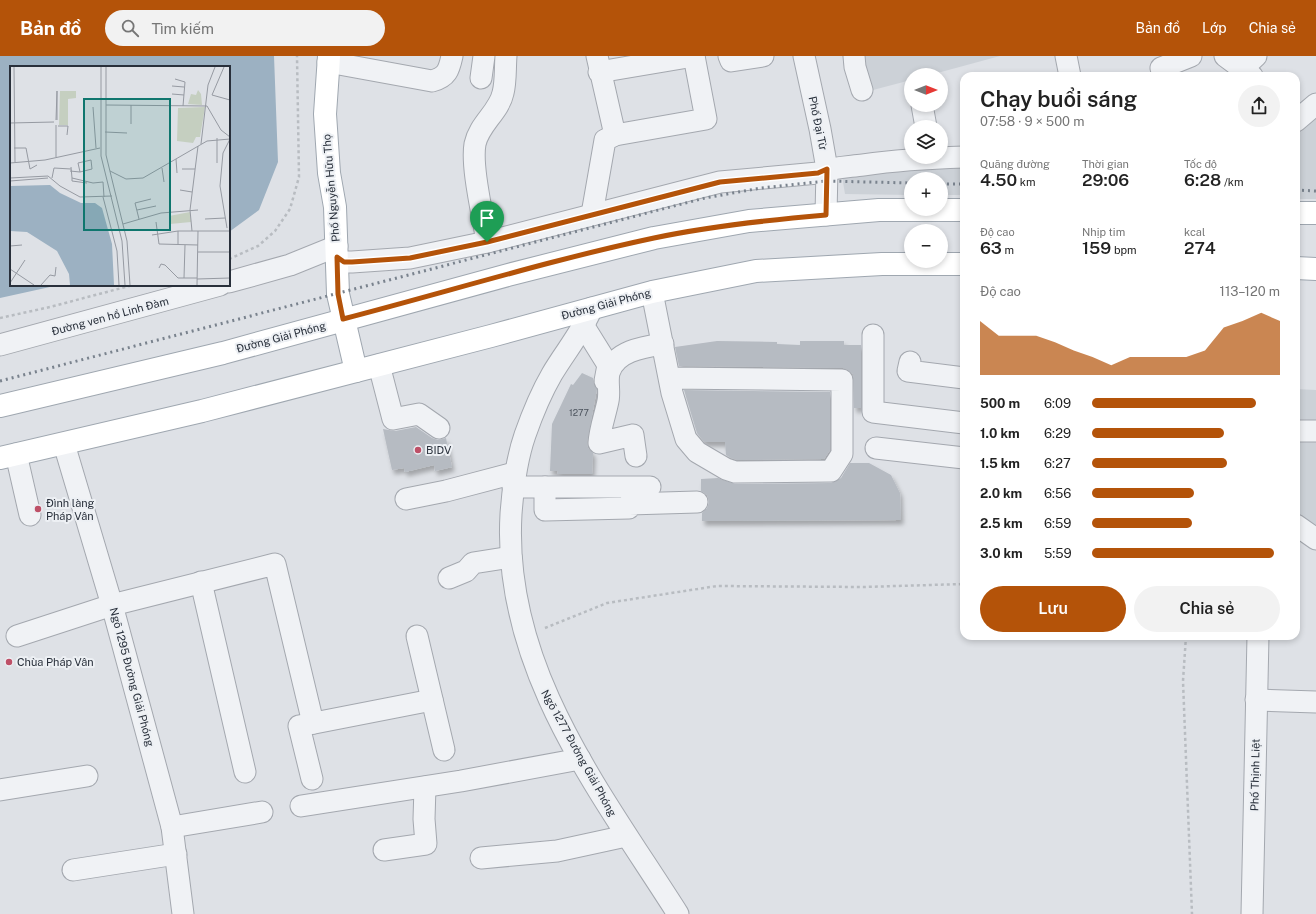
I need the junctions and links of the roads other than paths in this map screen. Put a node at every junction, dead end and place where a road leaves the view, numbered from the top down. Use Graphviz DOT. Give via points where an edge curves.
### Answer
graph roads {
  1 [pos="452,56"];
  2 [pos="484,56"];
  3 [pos="506,56"];
  4 [pos="694,56"];
  5 [pos="728,56"];
  6 [pos="763,56"];
  7 [pos="804,56"];
  8 [pos="854,56"];
  9 [pos="1191,56"];
  10 [pos="1226,56"];
  11 [pos="328,59"];
  12 [pos="598,64"];
  13 [pos="1160,66"];
  14 [pos="1250,67"];
  15 [pos="481,78"];
  16 [pos="862,90"];
  17 [pos="615,135"];
  18 [pos="948,158"];
  19 [pos="960,158"];
  20 [pos="904,160"];
  21 [pos="827,169"];
  22 [pos="960,210"];
  23 [pos="1300,213"];
  24 [pos="1316,213"];
  25 [pos="592,214"];
  26 [pos="826,215"];
  27 [pos="487,242"];
  28 [pos="337,251"];
  29 [pos="960,264"];
  30 [pos="1300,268"];
  31 [pos="1316,269"];
  32 [pos="230,282"];
  33 [pos="216,286"];
  34 [pos="652,292"];
  35 [pos="589,316"];
  36 [pos="343,319"];
  37 [pos="874,335"];
  38 [pos="662,344"];
  39 [pos="0,345"];
  40 [pos="910,362"];
  41 [pos="379,365"];
  42 [pos="356,371"];
  43 [pos="669,378"];
  44 [pos="960,378"];
  45 [pos="604,382"];
  46 [pos="0,406"];
  47 [pos="960,423"];
  48 [pos="439,428"];
  49 [pos="1300,431"];
  50 [pos="1316,431"];
  51 [pos="64,444"];
  52 [pos="876,448"];
  53 [pos="8,456"];
  54 [pos="636,456"];
  55 [pos="960,458"];
  56 [pos="513,480"];
  57 [pos="650,487"];
  58 [pos="545,488"];
  59 [pos="406,499"];
  60 [pos="697,502"];
  61 [pos="30,515"];
  62 [pos="1300,528"];
  63 [pos="1316,539"];
  64 [pos="511,557"];
  65 [pos="449,578"];
  66 [pos="201,582"];
  67 [pos="112,605"];
  68 [pos="17,636"];
  69 [pos="417,636"];
  70 [pos="1258,640"];
  71 [pos="432,700"];
  72 [pos="1256,700"];
  73 [pos="1316,702"];
  74 [pos="313,723"];
  75 [pos="444,750"];
  76 [pos="580,759"];
  77 [pos="246,772"];
  78 [pos="87,776"];
  79 [pos="312,779"];
  80 [pos="425,786"];
  81 [pos="0,790"];
  82 [pos="301,806"];
  83 [pos="262,812"];
  84 [pos="172,827"];
  85 [pos="626,836"];
  86 [pos="384,850"];
  87 [pos="176,854"];
  88 [pos="481,858"];
  89 [pos="73,870"];
  90 [pos="183,914"];
  91 [pos="678,914"];
  92 [pos="1252,914"];
  1 -- 11 [label="street" via="449,72 442,78 432,81"];
  2 -- 15 [label="street"];
  3 -- 27 [label="street" via="503,94 484,123 475,143 475,160"];
  4 -- 12 [label="street"];
  4 -- 17 [label="street" via="706,119"];
  5 -- 6 [label="street" via="731,61"];
  7 -- 21 [label="street, Phố Đại Từ"];
  8 -- 16 [label="street"];
  9 -- 13 [label="street"];
  10 -- 14 [label="street"];
  11 -- 28 [label="main road, Phố Nguyễn Hữu Thọ" via="325,114"];
  12 -- 17 [label="street"];
  17 -- 25 [label="street" via="606,140"];
  18 -- 19 [label="street"];
  20 -- 21 [label="street"];
  21 -- 25 [label="street" via="818,173 720,182"];
  21 -- 26 [label="street, Phố Đại Từ"];
  22 -- 26 [label="main road, Đường Giải Phóng" via="879,210"];
  23 -- 24 [label="main road"];
  25 -- 27 [label="street"];
  26 -- 36 [label="main road, Đường Giải Phóng" via="749,221 654,238"];
  27 -- 28 [label="street" via="410,258 352,262 344,262"];
  28 -- 32 [label="street"];
  28 -- 36 [label="main road, Phố Nguyễn Hữu Thọ" via="338,294"];
  29 -- 34 [label="main road, Đường Giải Phóng" via="882,264 756,271"];
  30 -- 31 [label="main road"];
  33 -- 39 [label="street, Đường ven hồ Linh Đàm"];
  34 -- 35 [label="main road, Đường Giải Phóng"];
  34 -- 38 [label="street"];
  35 -- 41 [label="main road, Đường Giải Phóng"];
  35 -- 45 [label="street" via="585,328 608,365"];
  35 -- 56 [label="street, Ngõ 1277 Đường Giải Phóng" via="552,374 537,405 525,435"];
  36 -- 42 [label="main road, Phố Nguyễn Hữu Thọ"];
  36 -- 46 [label="main road, Đường Giải Phóng" via="223,353"];
  37 -- 47 [label="street" via="873,412"];
  38 -- 43 [label="street"];
  38 -- 54 [label="street" via="635,349 615,362 609,374 608,401 599,443 633,435"];
  40 -- 44 [label="street" via="908,371"];
  41 -- 42 [label="main road, Đường Giải Phóng"];
  41 -- 48 [label="street" via="393,419 419,414"];
  42 -- 51 [label="main road, Đường Giải Phóng"];
  43 -- 43 [label="street" via="686,439 697,452 726,469 735,472 831,471 842,454 842,380"];
  49 -- 50 [label="street"];
  51 -- 53 [label="main road, Đường Giải Phóng"];
  51 -- 67 [label="street, Ngõ 1295 Đường Giải Phóng"];
  52 -- 55 [label="street"];
  53 -- 61 [label="street"];
  56 -- 58 [label="street"];
  56 -- 59 [label="street"];
  56 -- 64 [label="street, Ngõ 1277 Đường Giải Phóng"];
  57 -- 58 [label="street"];
  58 -- 60 [label="street" via="545,510 629,508 629,504"];
  62 -- 63 [label="street"];
  64 -- 65 [label="street" via="473,563 466,571"];
  64 -- 76 [label="street, Ngõ 1277 Đường Giải Phóng" via="516,601 540,681"];
  66 -- 67 [label="street"];
  66 -- 74 [label="street" via="275,564"];
  66 -- 77 [label="street"];
  67 -- 68 [label="street"];
  67 -- 84 [label="street, Ngõ 1295 Đường Giải Phóng"];
  69 -- 71 [label="street"];
  70 -- 72 [label="street, Phố Thịnh Liệt"];
  71 -- 74 [label="street"];
  71 -- 75 [label="street"];
  72 -- 73 [label="street"];
  72 -- 92 [label="street, Phố Thịnh Liệt"];
  74 -- 79 [label="street" via="299,726"];
  76 -- 80 [label="street"];
  76 -- 85 [label="street, Ngõ 1277 Đường Giải Phóng"];
  78 -- 81 [label="street"];
  80 -- 82 [label="street"];
  80 -- 86 [label="street" via="426,844"];
  83 -- 84 [label="street"];
  84 -- 87 [label="street, Ngõ 1295 Đường Giải Phóng"];
  85 -- 88 [label="street" via="556,851"];
  85 -- 91 [label="street, Ngõ 1277 Đường Giải Phóng"];
  87 -- 89 [label="street"];
  87 -- 90 [label="street, Ngõ 1295 Đường Giải Phóng"];
}
